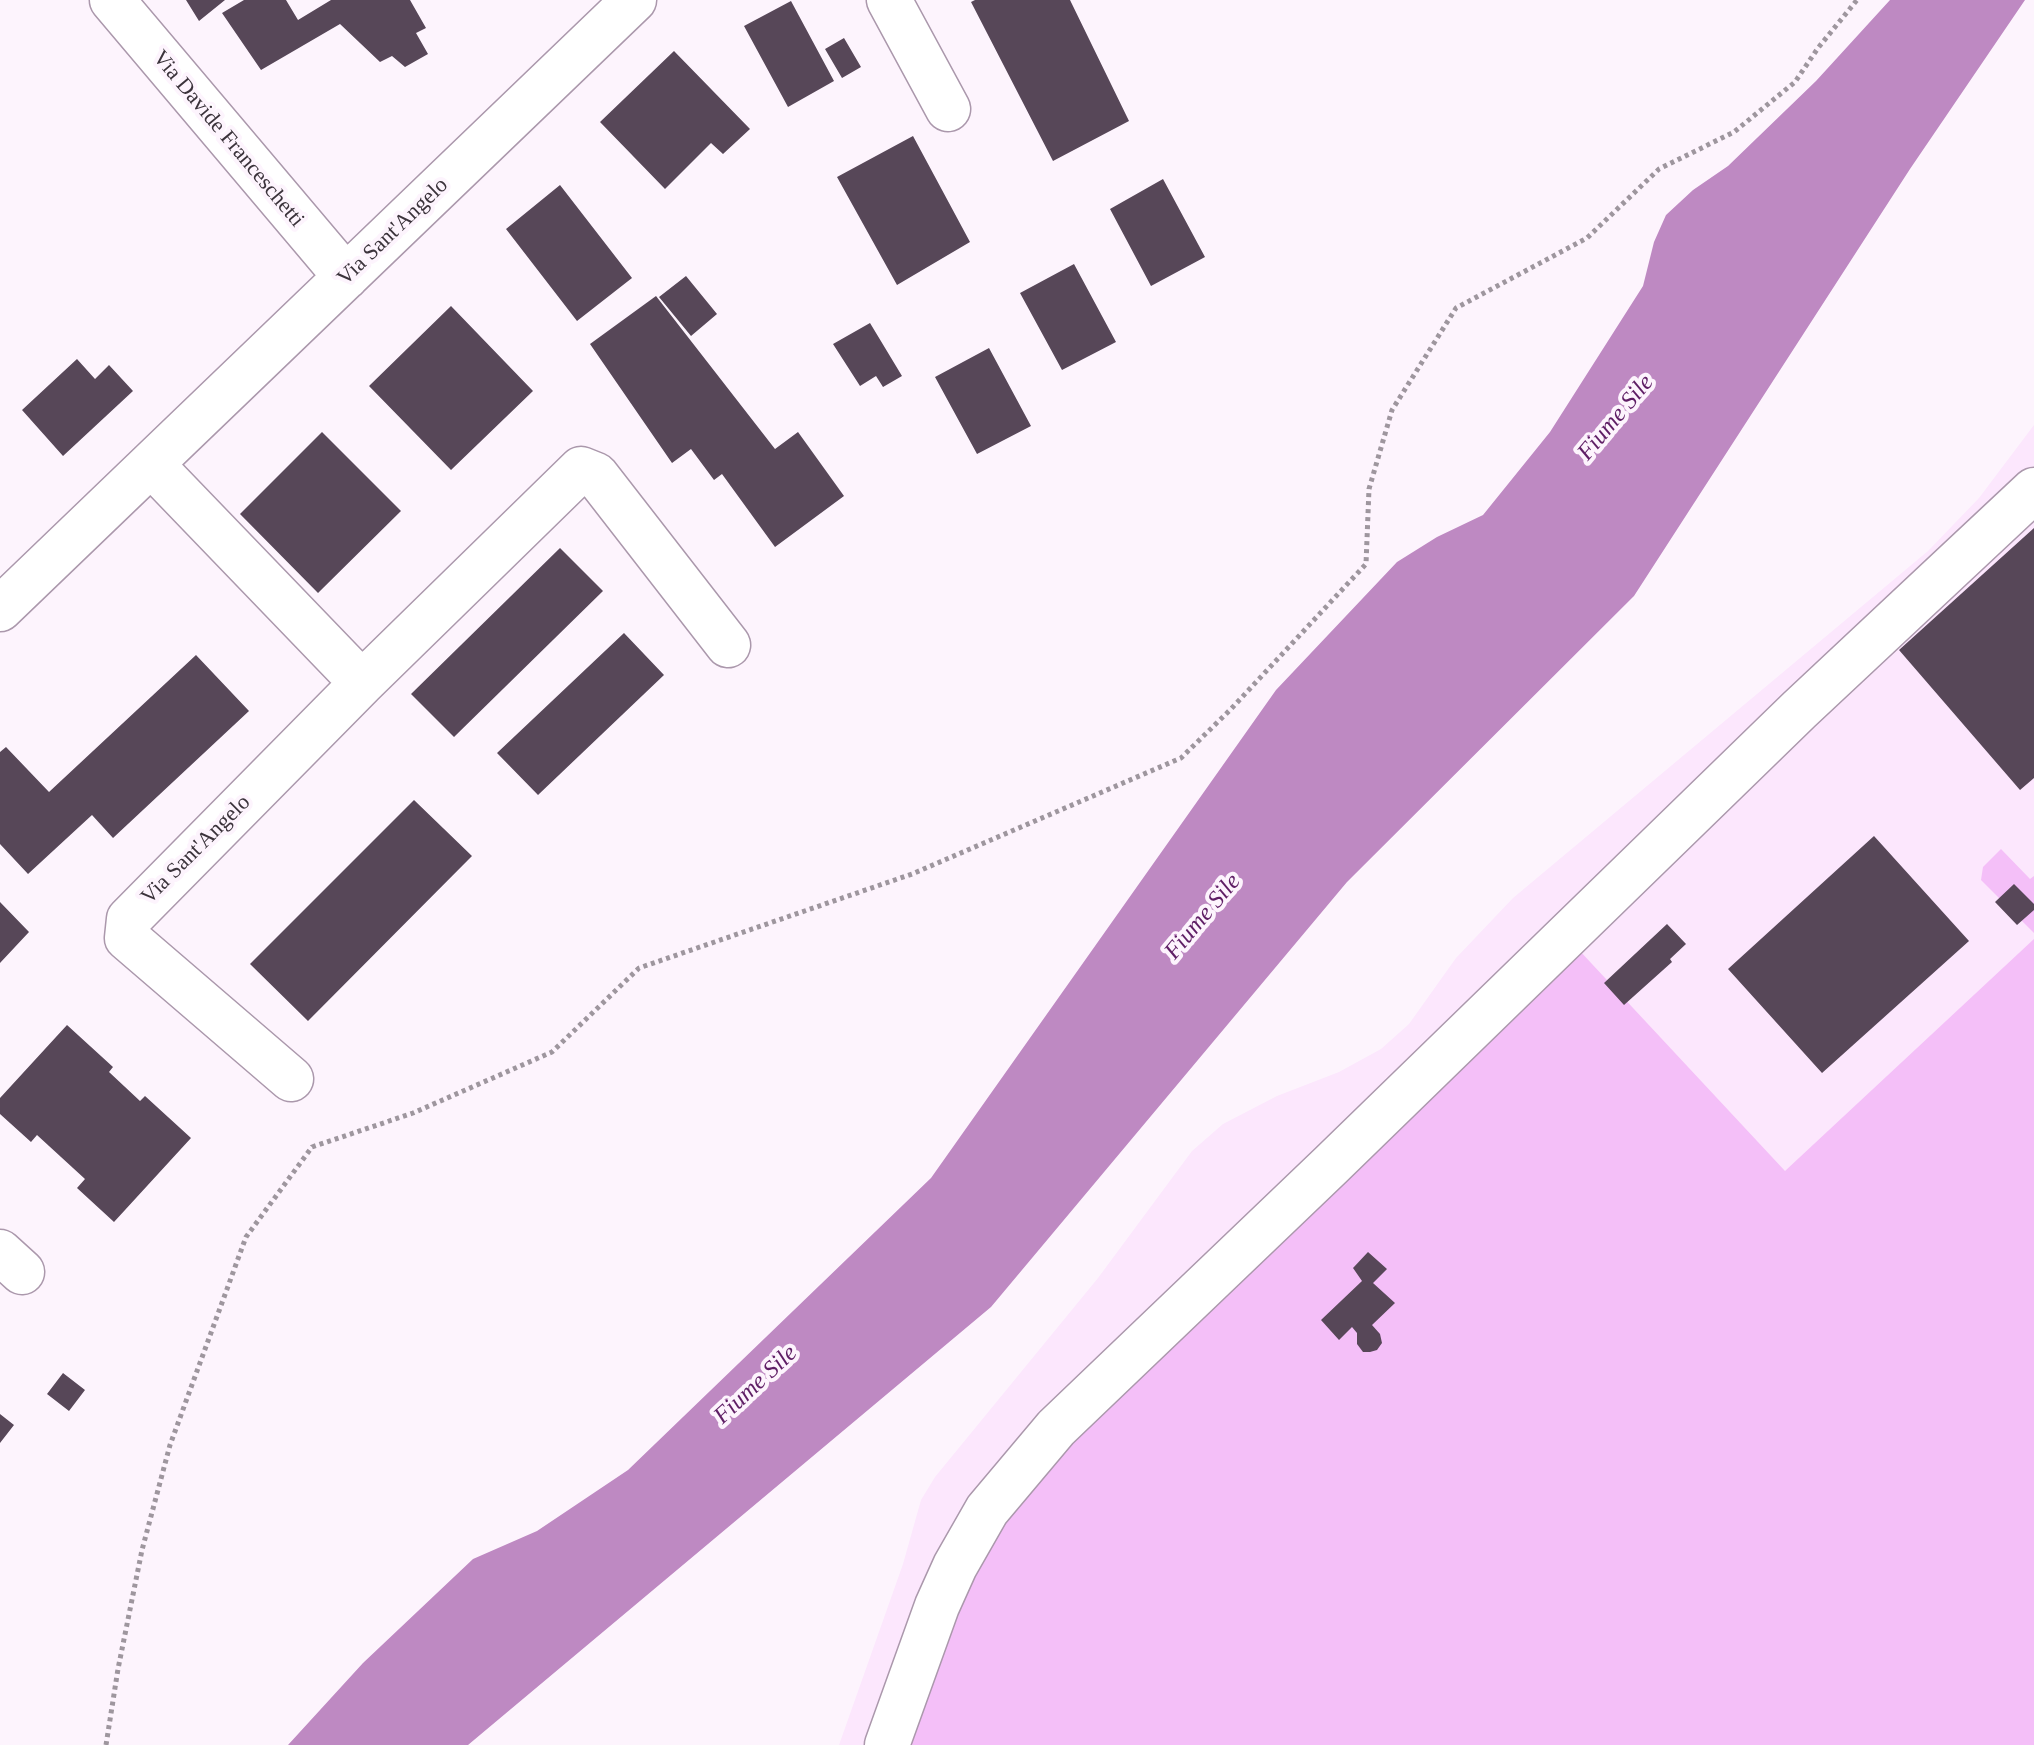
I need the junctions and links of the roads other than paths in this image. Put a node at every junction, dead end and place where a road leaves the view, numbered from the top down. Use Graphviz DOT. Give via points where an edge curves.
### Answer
graph roads {
  1 [pos="112,0"];
  2 [pos="634,0"];
  3 [pos="889,0"];
  4 [pos="948,109"];
  5 [pos="346,277"];
  6 [pos="151,464"];
  7 [pos="2034,490"];
  8 [pos="0,609"];
  9 [pos="728,645"];
  10 [pos="362,683"];
  11 [pos="291,1079"];
  12 [pos="887,1745"];
  1 -- 5 [label="street, Via Davide Franceschetti"];
  2 -- 5 [label="street, Via Sant'Angelo"];
  3 -- 4 [label="street"];
  5 -- 6 [label="street, Via Sant'Angelo"];
  6 -- 8 [label="street, Via Sant'Angelo"];
  6 -- 10 [label="street"];
  7 -- 12 [label="street" via="1056,1428 987,1510 955,1566"];
  9 -- 10 [label="street, Via Sant'Angelo" via="596,475 581,469"];
  10 -- 11 [label="street, Via Sant'Angelo" via="129,919 127,938"];
}
